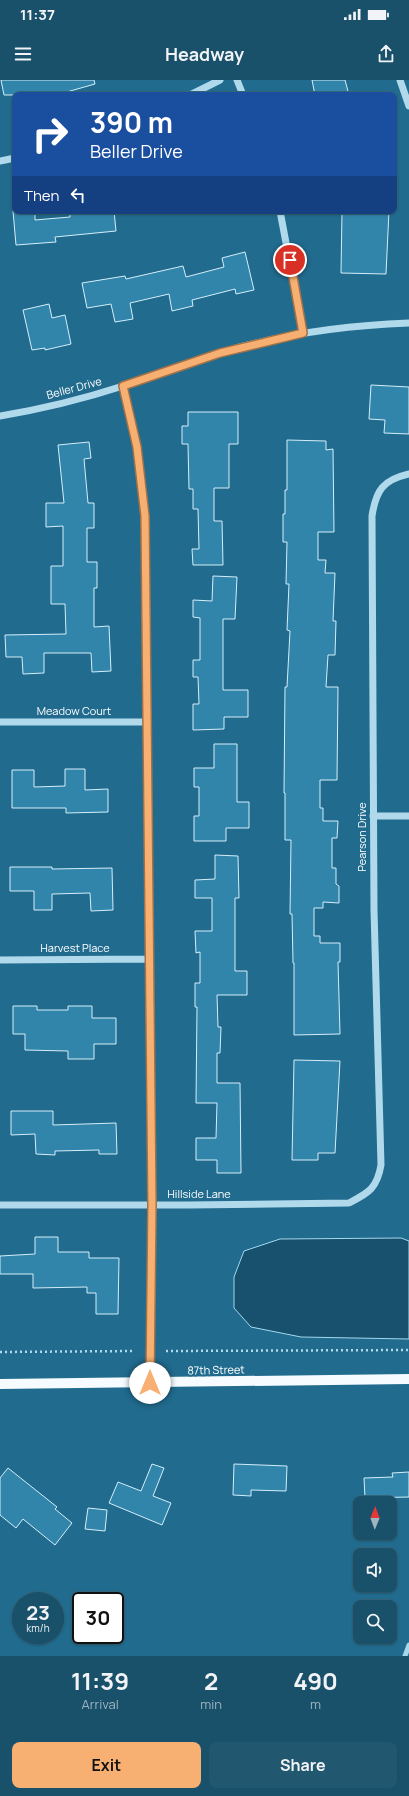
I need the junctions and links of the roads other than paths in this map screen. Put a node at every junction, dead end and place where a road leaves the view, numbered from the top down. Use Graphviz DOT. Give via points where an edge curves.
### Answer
graph roads {
  1 [pos="220,80"];
  2 [pos="237,80"];
  3 [pos="400,80"];
  4 [pos="196,92"];
  5 [pos="242,92"];
  6 [pos="409,106"];
  7 [pos="12,159"];
  8 [pos="0,161"];
  9 [pos="281,214"];
  10 [pos="409,323"];
  11 [pos="303,333"];
  12 [pos="123,386"];
  13 [pos="0,416"];
  14 [pos="409,474"];
  15 [pos="0,722"];
  16 [pos="148,722"];
  17 [pos="373,816"];
  18 [pos="409,816"];
  19 [pos="150,959"];
  20 [pos="0,960"];
  21 [pos="371,1191"];
  22 [pos="0,1205"];
  23 [pos="152,1205"];
  24 [pos="409,1379"];
  25 [pos="150,1383"];
  26 [pos="0,1384"];
  1 -- 4 [label="street"];
  2 -- 5 [label="street"];
  3 -- 6 [label="street"];
  7 -- 8 [label="street"];
  9 -- 11 [label="street"];
  10 -- 11 [label="street, Beller Drive"];
  11 -- 12 [label="street, Beller Drive" via="220,353"];
  12 -- 13 [label="street, Beller Drive" via="70,402"];
  12 -- 16 [label="street" via="137,447 144,502"];
  14 -- 17 [label="street, Pearson Drive" via="385,483 377,494 372,516"];
  15 -- 16 [label="street, Meadow Court"];
  16 -- 19 [label="street"];
  17 -- 18 [label="street"];
  17 -- 21 [label="street, Pearson Drive" via="381,1166"];
  19 -- 20 [label="street, Harvest Place"];
  19 -- 23 [label="street"];
  21 -- 23 [label="street, Hillside Lane" via="349,1203"];
  22 -- 23 [label="street, Hillside Lane"];
  23 -- 25 [label="street"];
  24 -- 25 [label="main road, 87th Street"];
  25 -- 26 [label="main road, 87th Street"];
}
